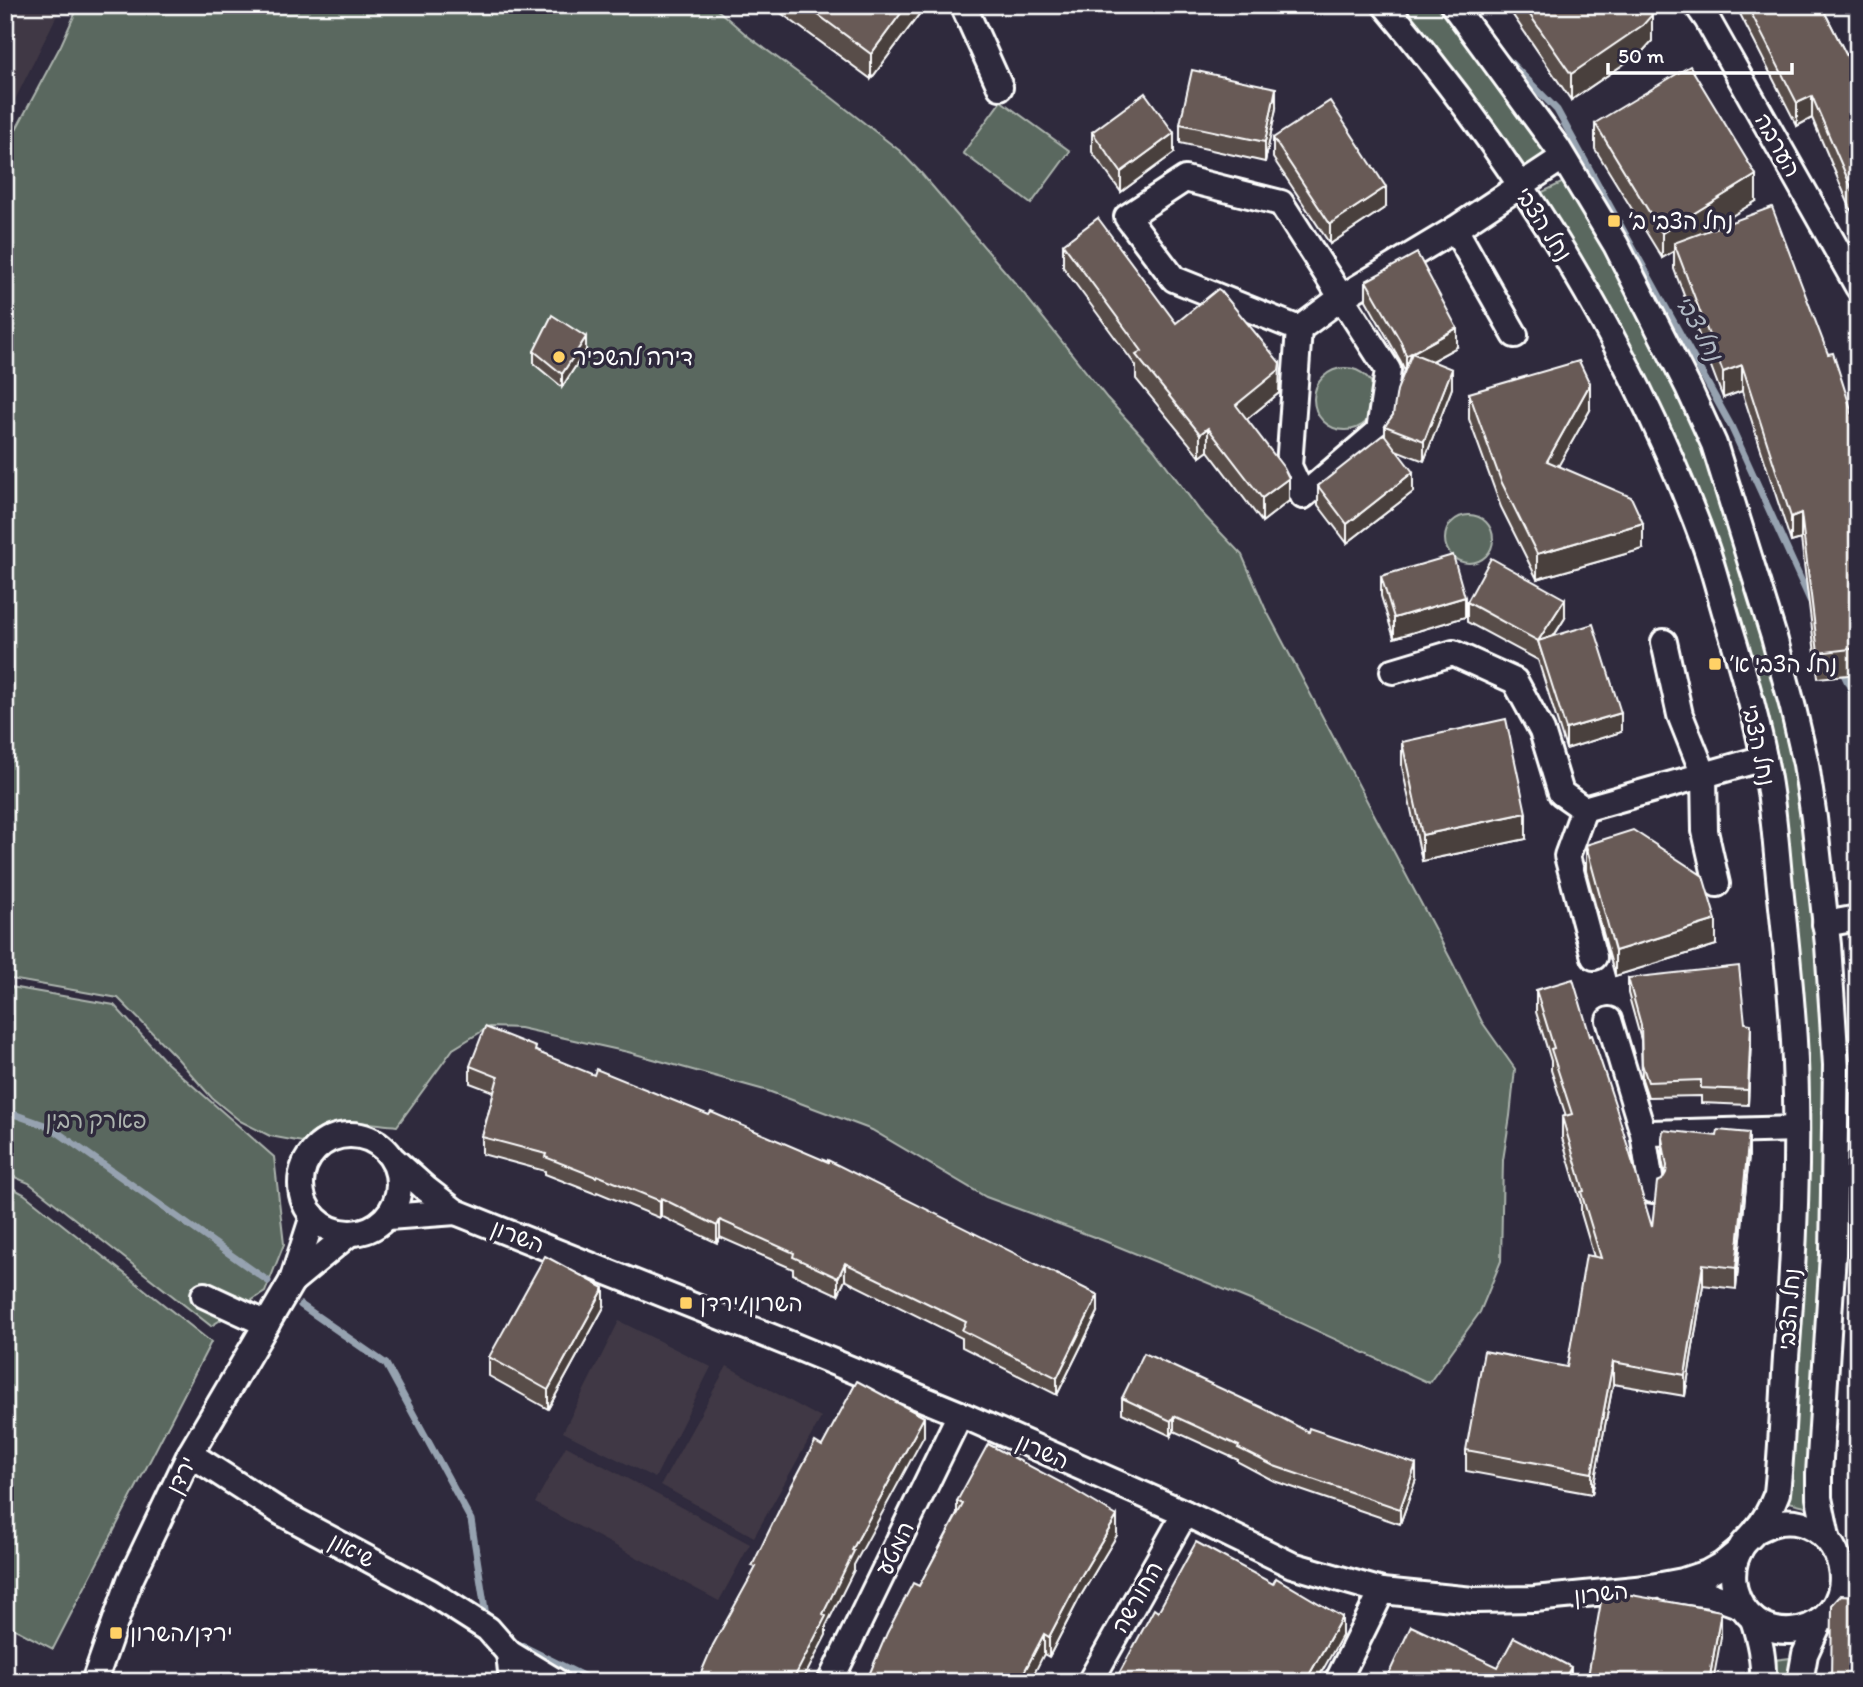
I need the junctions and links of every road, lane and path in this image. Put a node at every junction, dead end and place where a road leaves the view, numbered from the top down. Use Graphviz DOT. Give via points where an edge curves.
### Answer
graph roads {
  1 [pos="963,5"];
  2 [pos="1385,5"];
  3 [pos="1453,5"];
  4 [pos="1697,5"];
  5 [pos="1000,88"];
  6 [pos="1562,158"];
  7 [pos="1520,186"];
  8 [pos="1455,229"];
  9 [pos="1858,287"];
  10 [pos="1342,297"];
  11 [pos="1299,329"];
  12 [pos="1515,335"];
  13 [pos="1664,642"];
  14 [pos="1392,671"];
  15 [pos="1764,758"];
  16 [pos="1704,775"];
  17 [pos="1584,809"];
  18 [pos="1717,884"];
  19 [pos="1858,918"];
  20 [pos="1825,924"];
  21 [pos="1594,957"];
  22 [pos="1609,1020"];
  23 [pos="1796,1129"];
  24 [pos="1643,1133"];
  25 [pos="394,1160"];
  26 [pos="1652,1190"];
  27 [pos="456,1212"];
  28 [pos="313,1216"];
  29 [pos="388,1217"];
  30 [pos="1846,1225"];
  31 [pos="350,1233"];
  32 [pos="292,1281"];
  33 [pos="204,1295"];
  34 [pos="267,1324"];
  35 [pos="960,1414"];
  36 [pos="190,1454"];
  37 [pos="1185,1513"];
  38 [pos="1756,1531"];
  39 [pos="1841,1550"];
  40 [pos="1739,1551"];
  41 [pos="1646,1588"];
  42 [pos="1382,1591"];
  43 [pos="1848,1594"];
  44 [pos="1747,1613"];
  45 [pos="1820,1621"];
  46 [pos="509,1653"];
  47 [pos="94,1682"];
  48 [pos="512,1682"];
  49 [pos="557,1682"];
  50 [pos="830,1682"];
  51 [pos="1090,1682"];
  52 [pos="1337,1682"];
  53 [pos="1763,1682"];
  54 [pos="1800,1682"];
  1 -- 5 [label="street"];
  2 -- 7 [label="street, נחל הצבי" via="1422,48"];
  3 -- 6 [label="street, נחל הצבי"];
  4 -- 9 [label="street, הערבה"];
  6 -- 7 [label="street"];
  6 -- 20 [label="street, נחל הצבי" via="1616,245 1714,444 1774,638 1806,764"];
  7 -- 8 [label="street"];
  7 -- 15 [label="street, נחל הצבי" via="1606,328 1670,458 1705,547"];
  8 -- 10 [label="street"];
  8 -- 12 [label="street"];
  10 -- 11 [label="street"];
  10 -- 11 [label="street" via="1388,370 1379,431 1303,496 1289,466"];
  10 -- 11 [label="street" via="1282,203 1185,179 1127,216 1174,279"];
  13 -- 16 [label="street" via="1679,715"];
  14 -- 17 [label="street" via="1452,653 1515,681 1542,732 1560,793"];
  15 -- 16 [label="street"];
  15 -- 23 [label="street, נחל הצבי" via="1788,949"];
  16 -- 17 [label="street"];
  16 -- 18 [label="street" via="1705,831"];
  17 -- 21 [label="street" via="1567,856"];
  19 -- 20 [label="street"];
  20 -- 30 [label="street, נחל הצבי"];
  22 -- 24 [label="street"];
  23 -- 24 [label="street"];
  23 -- 38 [label="street, נחל הצבי" via="1779,1473 1777,1493"];
  24 -- 26 [label="street"];
  25 -- 27 [label="street, השרון"];
  25 -- 28 [label="street" via="370,1138 338,1135 323,1142 311,1153 301,1182"];
  25 -- 29 [label="street" via="400,1191"];
  27 -- 29 [label="street, השרון"];
  27 -- 35 [label="street, השרון"];
  28 -- 31 [label="street" via="324,1226"];
  28 -- 32 [label="street, ירדן"];
  29 -- 31 [label="street" via="377,1226"];
  30 -- 39 [label="street, נחל הצבי" via="1819,1474 1819,1498"];
  31 -- 32 [label="street, ירדן"];
  32 -- 34 [label="street, ירדן"];
  33 -- 34 [label="street"];
  34 -- 36 [label="street, ירדן"];
  35 -- 37 [label="street, השרון"];
  35 -- 50 [label="street, המטע"];
  36 -- 46 [label="street, שיאון" via="282,1513 430,1591 488,1629"];
  36 -- 47 [label="street, ירדן" via="130,1580"];
  37 -- 42 [label="street, השרון" via="1293,1565"];
  37 -- 51 [label="street, החורשה"];
  38 -- 39 [label="street" via="1795,1521 1812,1527"];
  38 -- 40 [label="street"];
  39 -- 43 [label="street" via="1842,1587"];
  40 -- 41 [label="street, השרון" via="1707,1573"];
  40 -- 44 [label="street" via="1732,1574 1734,1591"];
  41 -- 42 [label="street, השרון" via="1473,1600"];
  41 -- 44 [label="street, השרון" via="1711,1595"];
  42 -- 52 [label="street"];
  43 -- 45 [label="street"];
  44 -- 45 [label="street" via="1767,1628 1780,1631 1808,1628"];
  44 -- 53 [label="street" via="1761,1645"];
  45 -- 54 [label="street" via="1805,1654"];
  46 -- 48 [label="street"];
  46 -- 49 [label="street, שיאון"];
}
